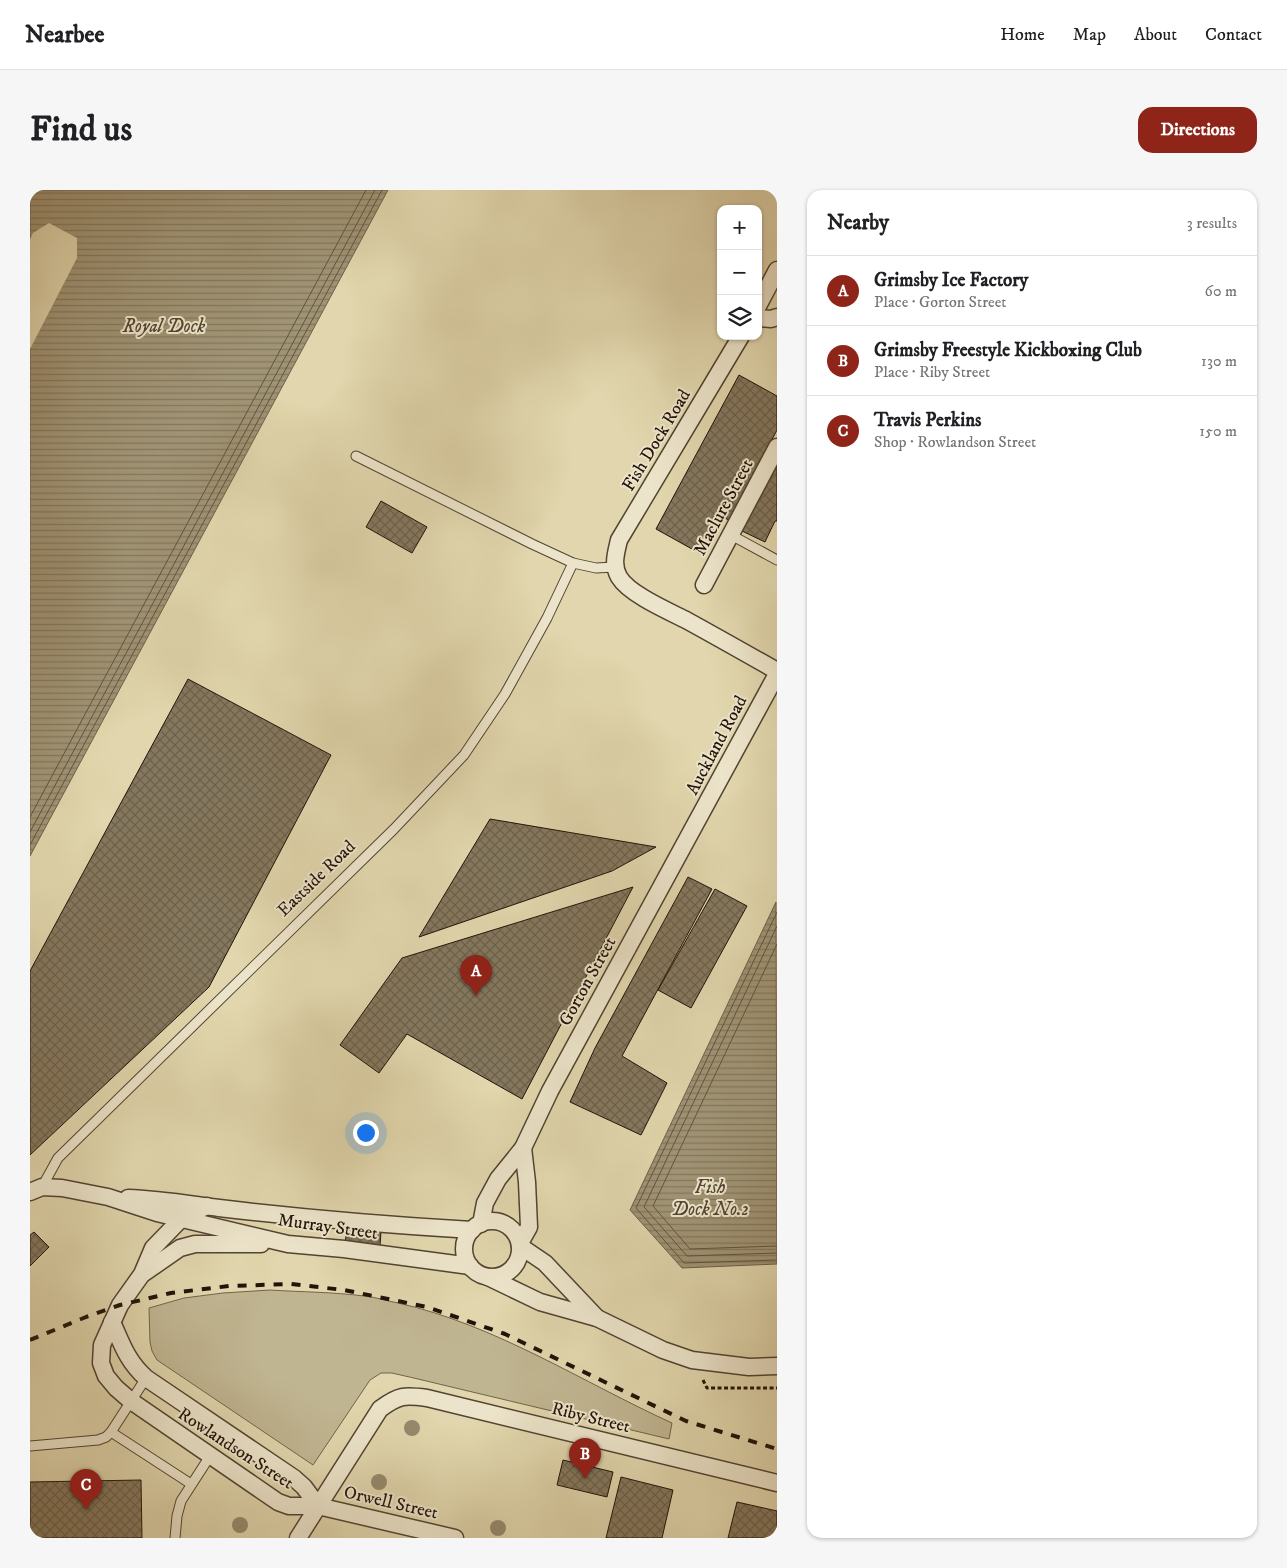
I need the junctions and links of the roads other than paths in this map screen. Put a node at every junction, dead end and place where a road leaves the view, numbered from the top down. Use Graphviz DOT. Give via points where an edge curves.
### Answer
graph roads {
  1 [pos="777,270"];
  2 [pos="762,298"];
  3 [pos="777,317"];
  4 [pos="762,318"];
  5 [pos="739,340"];
  6 [pos="777,447"];
  7 [pos="356,456"];
  8 [pos="731,535"];
  9 [pos="777,560"];
  10 [pos="573,563"];
  11 [pos="615,567"];
  12 [pos="704,585"];
  13 [pos="777,672"];
  14 [pos="690,835"];
  15 [pos="523,1148"];
  16 [pos="36,1189"];
  17 [pos="108,1197"];
  18 [pos="207,1206"];
  19 [pos="182,1218"];
  20 [pos="476,1227"];
  21 [pos="288,1244"];
  22 [pos="520,1244"];
  23 [pos="470,1266"];
  24 [pos="142,1274"];
  25 [pos="488,1277"];
  26 [pos="597,1318"];
  27 [pos="112,1322"];
  28 [pos="777,1366"];
  29 [pos="146,1378"];
  30 [pos="131,1401"];
  31 [pos="111,1432"];
  32 [pos="30,1446"];
  33 [pos="210,1456"];
  34 [pos="777,1483"];
  35 [pos="191,1484"];
  36 [pos="318,1506"];
  37 [pos="175,1538"];
  38 [pos="298,1538"];
  39 [pos="454,1538"];
  1 -- 2 [label="street"];
  3 -- 4 [label="street"];
  5 -- 11 [label="street, Fish Dock Road" via="619,540"];
  6 -- 8 [label="street, Maclure Street"];
  7 -- 10 [label="lane"];
  8 -- 9 [label="lane"];
  8 -- 12 [label="street, Maclure Street"];
  10 -- 11 [label="lane" via="596,568"];
  10 -- 16 [label="lane, Eastside Road" via="522,663 464,755 394,829 58,1158"];
  11 -- 13 [label="street" via="629,588"];
  13 -- 14 [label="street, Auckland Road"];
  14 -- 15 [label="street, Gorton Street" via="550,1091"];
  15 -- 20 [label="street, Gorton Street" via="498,1180"];
  15 -- 22 [label="street" via="529,1227"];
  16 -- 17 [label="street, Eastside Road" via="62,1188"];
  17 -- 18 [label="street, Eastside Road"];
  17 -- 19 [label="street, Eastside Road"];
  18 -- 19 [label="street, Rowlandson Street"];
  18 -- 20 [label="street, Murray Street" via="352,1222"];
  19 -- 21 [label="street, Murray Street"];
  19 -- 24 [label="street, Rowlandson Street" via="154,1248"];
  20 -- 22 [label="street" via="497,1222 504,1224"];
  20 -- 23 [label="street" via="464,1244"];
  21 -- 23 [label="street, Murray Street"];
  21 -- 24 [label="street, Rowlandson Street" via="195,1244 173,1252"];
  22 -- 25 [label="street" via="520,1254 512,1270 497,1277"];
  22 -- 26 [label="street" via="545,1263"];
  23 -- 25 [label="street"];
  24 -- 27 [label="street, Rowlandson Street"];
  25 -- 26 [label="street" via="540,1302"];
  26 -- 28 [label="street" via="663,1350 692,1360 749,1367"];
  27 -- 29 [label="street, Rowlandson Street" via="127,1356"];
  27 -- 30 [label="street, Rowlandson Street" via="102,1345 101,1363 106,1376"];
  29 -- 30 [label="lane"];
  29 -- 36 [label="street, Rowlandson Street" via="294,1478"];
  30 -- 31 [label="lane"];
  30 -- 33 [label="street, Rowlandson Street"];
  31 -- 32 [label="lane" via="98,1440"];
  31 -- 35 [label="lane"];
  33 -- 35 [label="lane"];
  33 -- 36 [label="street, Rowlandson Street" via="278,1502 289,1506"];
  34 -- 36 [label="street, Riby Street" via="410,1396 396,1398 380,1410"];
  35 -- 37 [label="lane" via="181,1501"];
  36 -- 38 [label="street"];
  36 -- 39 [label="street, Orwell Street"];
}
